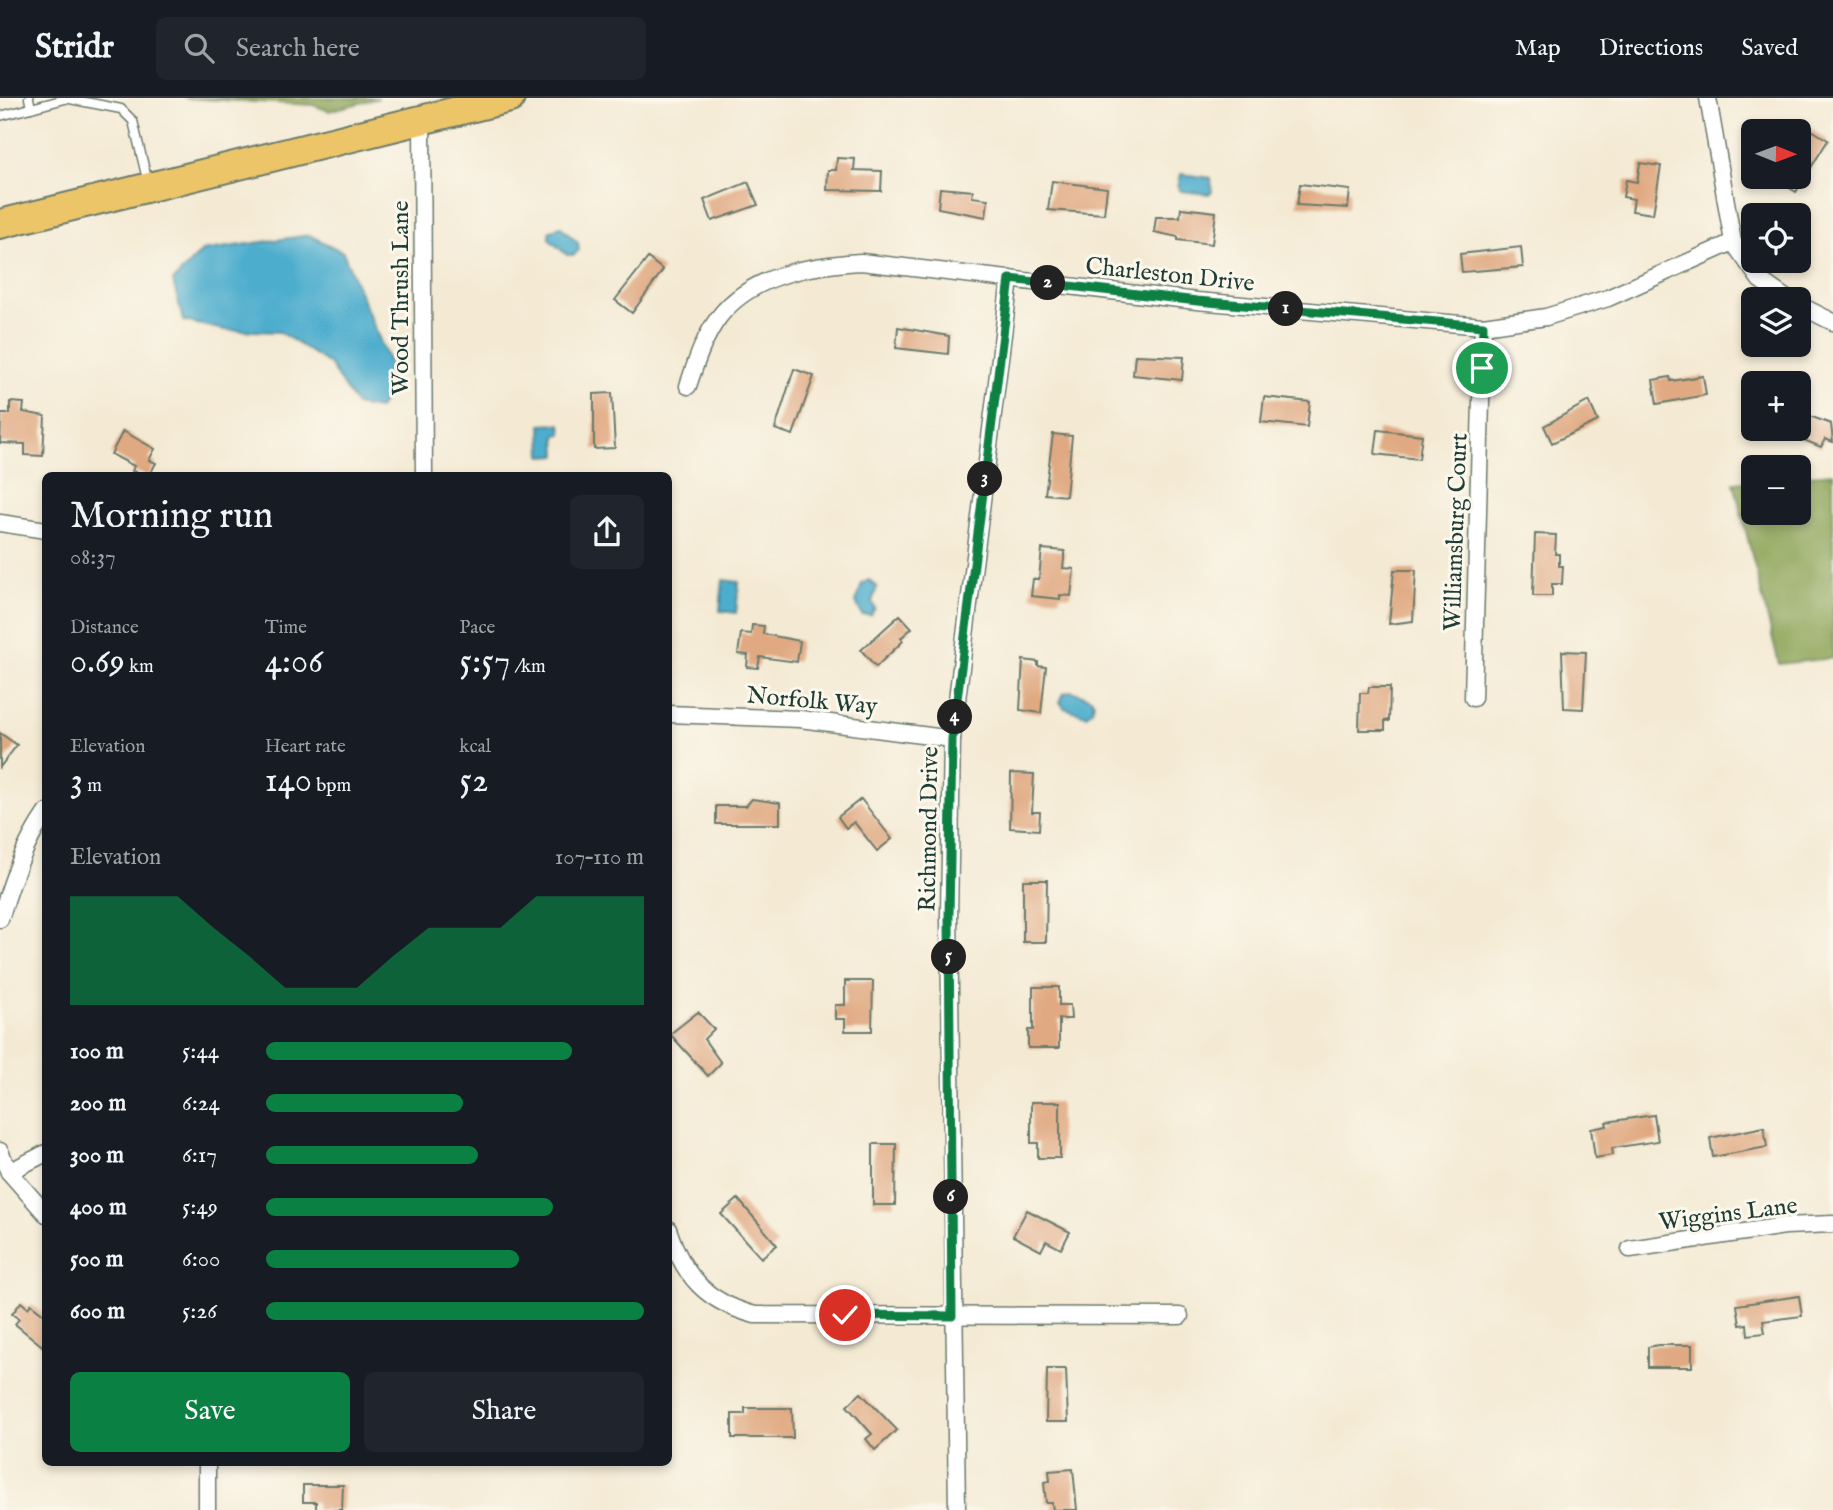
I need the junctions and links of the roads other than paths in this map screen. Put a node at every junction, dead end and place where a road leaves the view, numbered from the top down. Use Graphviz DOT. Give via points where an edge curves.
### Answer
graph roads {
  1 [pos="29,98"];
  2 [pos="510,98"];
  3 [pos="1708,98"];
  4 [pos="65,99"];
  5 [pos="31,108"];
  6 [pos="0,116"];
  7 [pos="422,120"];
  8 [pos="149,186"];
  9 [pos="0,225"];
  10 [pos="1733,242"];
  11 [pos="1010,279"];
  12 [pos="1769,287"];
  13 [pos="1811,311"];
  14 [pos="1833,322"];
  15 [pos="1483,326"];
  16 [pos="688,386"];
  17 [pos="424,472"];
  18 [pos="0,523"];
  19 [pos="42,529"];
  20 [pos="1473,698"];
  21 [pos="672,714"];
  22 [pos="952,739"];
  23 [pos="42,819"];
  24 [pos="0,919"];
  25 [pos="0,1152"];
  26 [pos="42,1155"];
  27 [pos="9,1172"];
  28 [pos="42,1209"];
  29 [pos="1833,1224"];
  30 [pos="672,1242"];
  31 [pos="1630,1249"];
  32 [pos="952,1316"];
  33 [pos="1180,1316"];
  34 [pos="207,1466"];
  35 [pos="207,1510"];
  36 [pos="957,1510"];
  1 -- 5 [label="lane"];
  2 -- 7 [label="highway"];
  3 -- 10 [label="street"];
  4 -- 5 [label="lane"];
  4 -- 8 [label="lane" via="121,109 133,121"];
  5 -- 6 [label="lane"];
  7 -- 8 [label="highway"];
  7 -- 17 [label="street, Wood Thrush Lane"];
  8 -- 9 [label="highway"];
  10 -- 12 [label="street"];
  10 -- 15 [label="street, Charleston Drive" via="1608,298 1546,317"];
  11 -- 15 [label="street, Charleston Drive"];
  11 -- 16 [label="street, Charleston Drive" via="862,262 814,265 773,278 720,316 700,351"];
  11 -- 22 [label="street, Richmond Drive"];
  13 -- 14 [label="street"];
  15 -- 20 [label="street, Williamsburg Court"];
  18 -- 19 [label="street"];
  21 -- 22 [label="street, Norfolk Way" via="800,719"];
  22 -- 32 [label="street, Richmond Drive"];
  23 -- 24 [label="street" via="16,868"];
  25 -- 27 [label="street"];
  26 -- 27 [label="street"];
  27 -- 28 [label="street"];
  29 -- 31 [label="street, Wiggins Lane" via="1786,1226"];
  30 -- 32 [label="street" via="676,1255 705,1294 755,1315"];
  32 -- 33 [label="street"];
  32 -- 36 [label="street, Richmond Drive"];
  34 -- 35 [label="street"];
}
